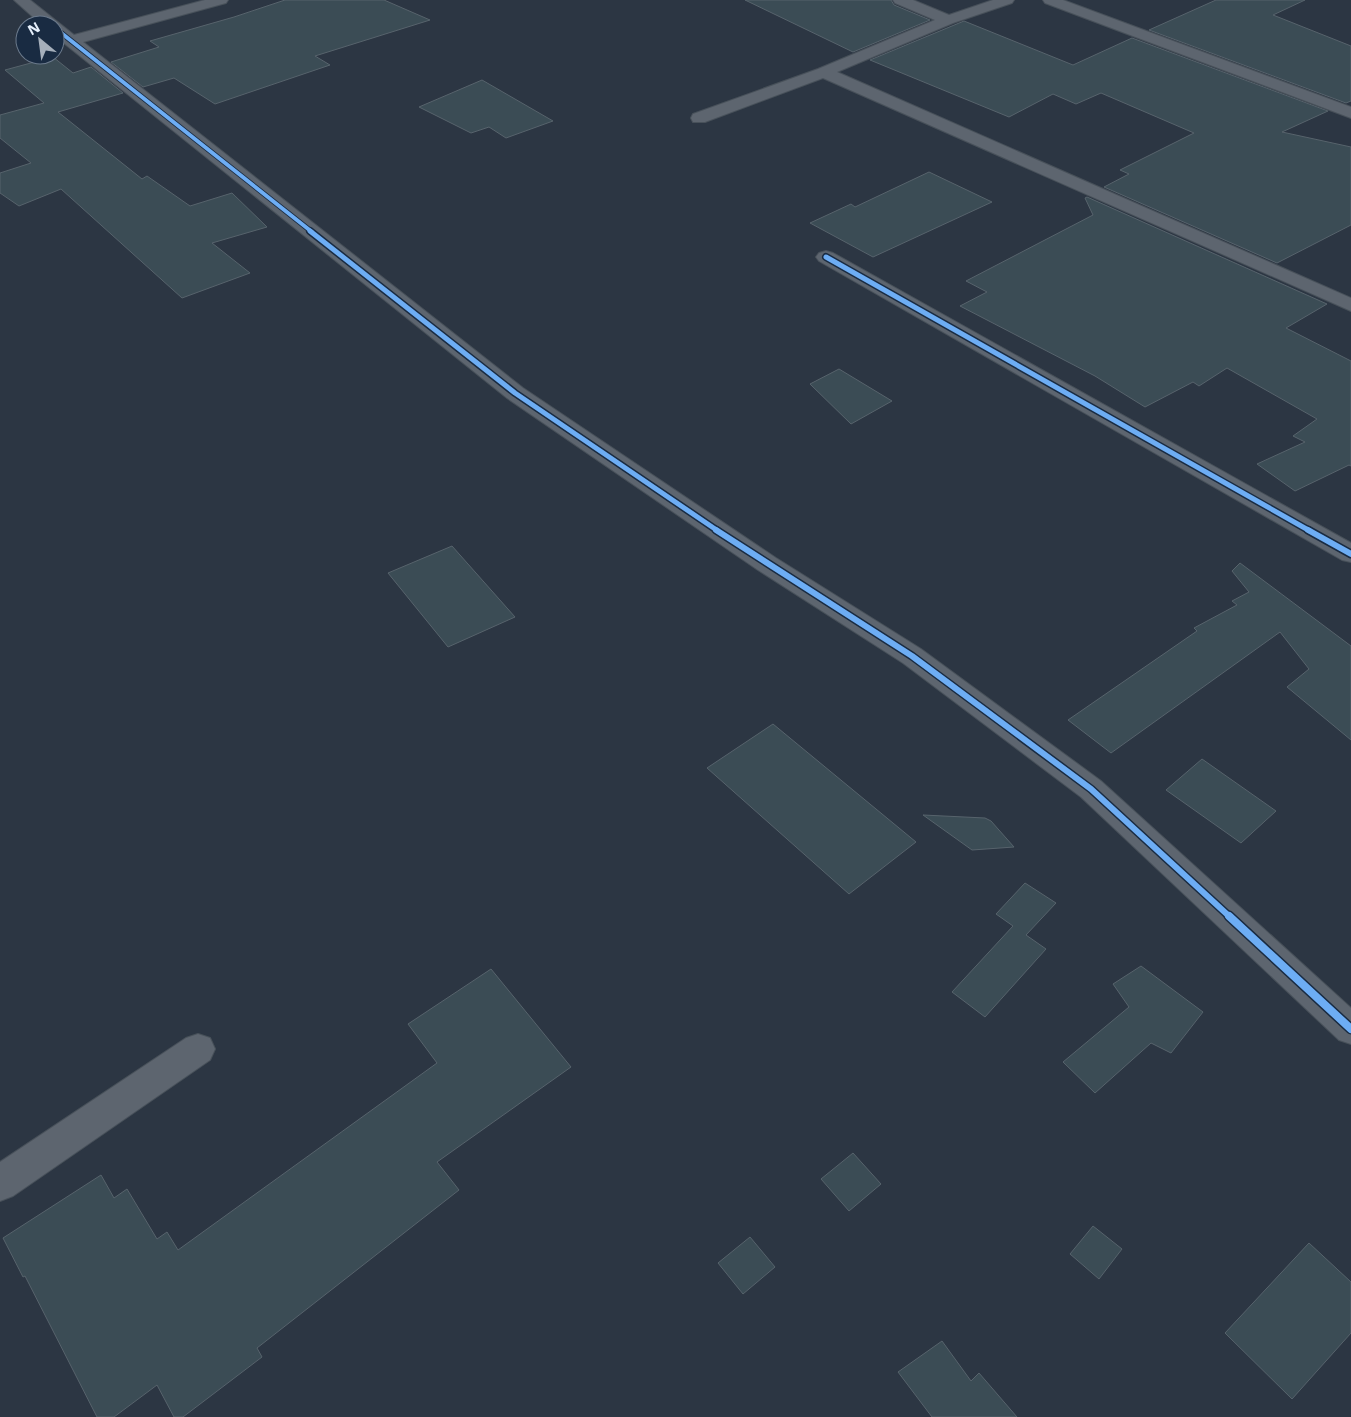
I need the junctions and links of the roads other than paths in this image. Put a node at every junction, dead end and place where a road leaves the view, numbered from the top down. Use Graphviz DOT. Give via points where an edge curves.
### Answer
graph roads {
  1 [pos="20,0"];
  2 [pos="221,0"];
  3 [pos="900,0"];
  4 [pos="1007,0"];
  5 [pos="1050,0"];
  6 [pos="39,15"];
  7 [pos="948,20"];
  8 [pos="65,35"];
  9 [pos="65,37"];
  10 [pos="824,72"];
  11 [pos="1351,114"];
  12 [pos="698,118"];
  13 [pos="826,257"];
  14 [pos="1351,305"];
  15 [pos="1351,554"];
  16 [pos="1351,1028"];
  17 [pos="198,1049"];
  18 [pos="0,1183"];
  1 -- 6 [label="street"];
  2 -- 8 [label="street"];
  3 -- 7 [label="street"];
  4 -- 7 [label="street"];
  5 -- 11 [label="street"];
  7 -- 10 [label="street"];
  9 -- 16 [label="street" via="514,393 767,564 912,656 1091,789"];
  10 -- 12 [label="street"];
  10 -- 14 [label="street"];
  13 -- 15 [label="street"];
  17 -- 18 [label="street"];
}
